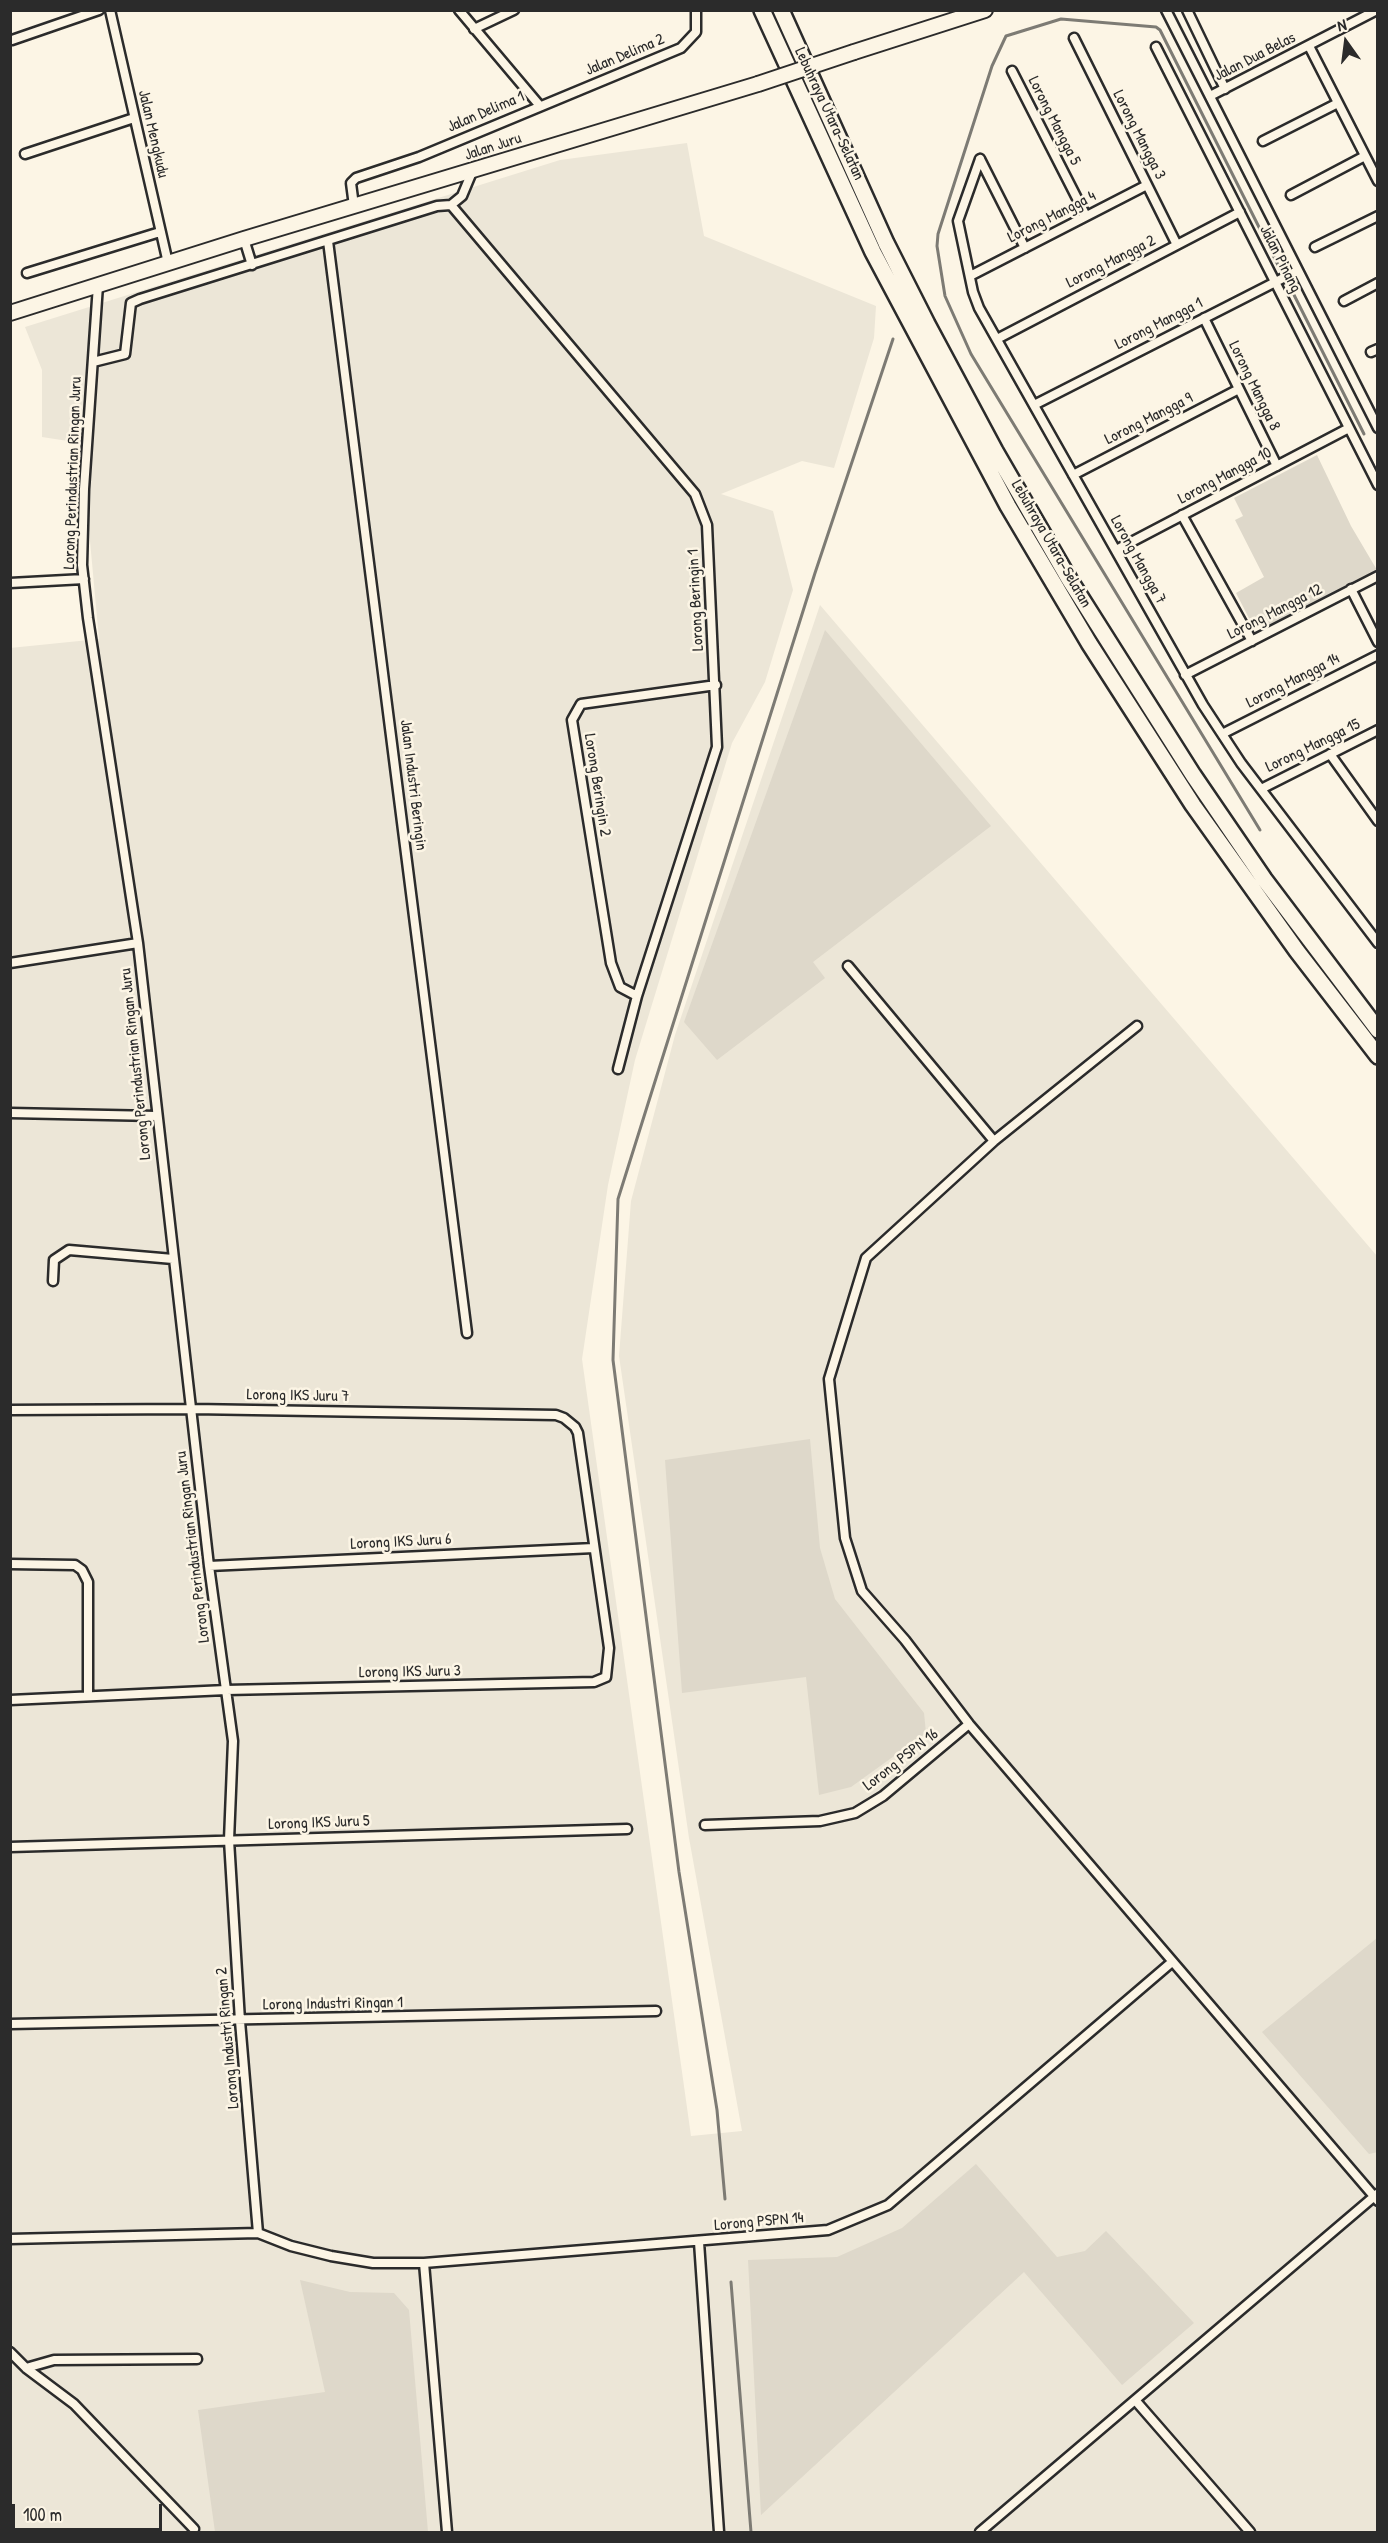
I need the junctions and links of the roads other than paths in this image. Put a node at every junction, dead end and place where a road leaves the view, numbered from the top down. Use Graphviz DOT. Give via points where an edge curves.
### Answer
graph roads {
  1 [pos="99,10"];
  2 [pos="110,10"];
  3 [pos="459,10"];
  4 [pos="514,10"];
  5 [pos="696,10"];
  6 [pos="762,10"];
  7 [pos="781,10"];
  8 [pos="985,10"];
  9 [pos="1166,10"];
  10 [pos="1187,10"];
  11 [pos="1377,10"];
  12 [pos="474,29"];
  13 [pos="1074,38"];
  14 [pos="12,40"];
  15 [pos="1309,45"];
  16 [pos="1156,47"];
  17 [pos="1012,71"];
  18 [pos="1225,89"];
  19 [pos="1210,96"];
  20 [pos="1338,103"];
  21 [pos="540,106"];
  22 [pos="134,118"];
  23 [pos="1263,141"];
  24 [pos="25,154"];
  25 [pos="1365,156"];
  26 [pos="472,172"];
  27 [pos="1377,181"];
  28 [pos="1147,185"];
  29 [pos="1291,195"];
  30 [pos="451,205"];
  31 [pos="354,207"];
  32 [pos="1240,212"];
  33 [pos="1086,216"];
  34 [pos="1377,216"];
  35 [pos="160,231"];
  36 [pos="244,239"];
  37 [pos="328,241"];
  38 [pos="1178,245"];
  39 [pos="1315,247"];
  40 [pos="1025,248"];
  41 [pos="168,263"];
  42 [pos="252,265"];
  43 [pos="1297,271"];
  44 [pos="27,273"];
  45 [pos="970,276"];
  46 [pos="1275,282"];
  47 [pos="1377,283"];
  48 [pos="98,285"];
  49 [pos="1344,301"];
  50 [pos="10,313"];
  51 [pos="1203,318"];
  52 [pos="997,339"];
  53 [pos="93,362"];
  54 [pos="1239,389"];
  55 [pos="1034,405"];
  56 [pos="1349,428"];
  57 [pos="1377,428"];
  58 [pos="1277,466"];
  59 [pos="1073,474"];
  60 [pos="1377,485"];
  61 [pos="1182,516"];
  62 [pos="1116,550"];
  63 [pos="1377,576"];
  64 [pos="84,579"];
  65 [pos="10,583"];
  66 [pos="1351,589"];
  67 [pos="1252,641"];
  68 [pos="1377,642"];
  69 [pos="1377,655"];
  70 [pos="1185,675"];
  71 [pos="716,684"];
  72 [pos="1377,730"];
  73 [pos="1222,734"];
  74 [pos="1330,754"];
  75 [pos="1263,788"];
  76 [pos="1377,821"];
  77 [pos="1377,943"];
  78 [pos="138,944"];
  79 [pos="10,963"];
  80 [pos="848,966"];
  81 [pos="637,996"];
  82 [pos="1137,1026"];
  83 [pos="1377,1030"];
  84 [pos="1377,1056"];
  85 [pos="618,1070"];
  86 [pos="10,1113"];
  87 [pos="156,1116"];
  88 [pos="994,1140"];
  89 [pos="174,1259"];
  90 [pos="53,1281"];
  91 [pos="467,1333"];
  92 [pos="193,1409"];
  93 [pos="10,1410"];
  94 [pos="594,1548"];
  95 [pos="10,1564"];
  96 [pos="209,1566"];
  97 [pos="226,1690"];
  98 [pos="88,1696"];
  99 [pos="10,1700"];
  100 [pos="969,1724"];
  101 [pos="705,1825"];
  102 [pos="627,1829"];
  103 [pos="229,1840"];
  104 [pos="10,1847"];
  105 [pos="1172,1962"];
  106 [pos="656,2011"];
  107 [pos="240,2021"];
  108 [pos="10,2024"];
  109 [pos="1376,2198"];
  110 [pos="258,2233"];
  111 [pos="10,2240"];
  112 [pos="699,2242"];
  113 [pos="424,2263"];
  114 [pos="10,2352"];
  115 [pos="197,2359"];
  116 [pos="26,2368"];
  117 [pos="1135,2400"];
  118 [pos="194,2529"];
  119 [pos="447,2532"];
  120 [pos="719,2532"];
  121 [pos="980,2532"];
  122 [pos="1250,2532"];
  1 -- 14 [label="street"];
  2 -- 22 [label="street, Jalan Mengkudu"];
  3 -- 12 [label="street, Jalan Delima 1"];
  4 -- 12 [label="street"];
  5 -- 21 [label="street, Jalan Delima 2" via="696,32 681,48"];
  6 -- 84 [label="highway, Lebuhraya Utara–Selatan" via="908,321 1030,544 1125,701 1194,805"];
  7 -- 83 [label="highway, Lebuhraya Utara–Selatan" via="917,304 1053,552 1192,775"];
  8 -- 26 [label="main road, Jalan Juru, bridge"];
  9 -- 19 [label="street, Jalan Pinang"];
  10 -- 18 [label="street"];
  11 -- 15 [label="street, Jalan Dua Belas"];
  12 -- 21 [label="street, Jalan Delima 1"];
  13 -- 28 [label="street, Lorong Mangga 3"];
  15 -- 18 [label="street, Jalan Dua Belas"];
  15 -- 20 [label="street"];
  16 -- 32 [label="street, Jalan Pinang"];
  17 -- 33 [label="street, Lorong Mangga 5"];
  18 -- 19 [label="street, Jalan Dua Belas"];
  19 -- 43 [label="street, Jalan Pinang"];
  20 -- 23 [label="street"];
  20 -- 25 [label="street"];
  21 -- 31 [label="street, Jalan Delima 1" via="419,157 356,177 351,183"];
  22 -- 24 [label="street"];
  22 -- 35 [label="street, Jalan Mengkudu"];
  25 -- 27 [label="street"];
  25 -- 29 [label="street"];
  26 -- 30 [label="street" via="462,196"];
  26 -- 31 [label="main road, Jalan Juru"];
  28 -- 33 [label="street, Lorong Mangga 4"];
  28 -- 38 [label="street, Lorong Mangga 3"];
  30 -- 37 [label="street"];
  30 -- 71 [label="street, Lorong Beringin 1" via="695,494 707,525"];
  31 -- 36 [label="main road, Jalan Juru"];
  32 -- 38 [label="street, Lorong Mangga 2"];
  32 -- 46 [label="street, Jalan Pinang"];
  33 -- 40 [label="street, Lorong Mangga 4"];
  34 -- 39 [label="street"];
  35 -- 41 [label="street, Jalan Mengkudu"];
  35 -- 44 [label="street"];
  36 -- 41 [label="main road, Jalan Juru"];
  36 -- 42 [label="street"];
  37 -- 42 [label="street"];
  37 -- 91 [label="street, Jalan Industri Beringin"];
  38 -- 52 [label="street, Lorong Mangga 2"];
  40 -- 45 [label="street, Lorong Mangga 4"];
  40 -- 45 [label="street, Lorong Mangga 7" via="980,159 958,222"];
  41 -- 48 [label="main road, Jalan Juru"];
  42 -- 53 [label="street" via="131,303 125,354"];
  43 -- 46 [label="street, Lorong Mangga 1"];
  43 -- 57 [label="street, Jalan Pinang"];
  45 -- 52 [label="street, Lorong Mangga 7" via="979,308"];
  46 -- 51 [label="street, Lorong Mangga 1"];
  46 -- 56 [label="street, Jalan Pinang"];
  47 -- 49 [label="street"];
  48 -- 50 [label="main road, Jalan Juru"];
  48 -- 53 [label="street, Lorong Perindustrian Ringan Juru"];
  51 -- 54 [label="street, Lorong Mangga 8"];
  51 -- 55 [label="street, Lorong Mangga 1"];
  52 -- 55 [label="street, Lorong Mangga 7"];
  53 -- 64 [label="street, Lorong Perindustrian Ringan Juru" via="84,489"];
  54 -- 58 [label="street, Lorong Mangga 8"];
  54 -- 59 [label="street, Lorong Mangga 9"];
  55 -- 59 [label="street, Lorong Mangga 7"];
  56 -- 58 [label="street, Lorong Mangga 10"];
  56 -- 60 [label="street, Jalan Pinang"];
  58 -- 61 [label="street, Lorong Mangga 10"];
  59 -- 62 [label="street, Lorong Mangga 7"];
  61 -- 62 [label="street, Lorong Mangga 10"];
  61 -- 67 [label="street"];
  62 -- 70 [label="street, Lorong Mangga 7"];
  63 -- 66 [label="street, Lorong Mangga 12"];
  64 -- 65 [label="street"];
  64 -- 78 [label="street, Lorong Perindustrian Ringan Juru"];
  66 -- 67 [label="street, Lorong Mangga 12"];
  66 -- 68 [label="street"];
  67 -- 70 [label="street, Lorong Mangga 12"];
  69 -- 73 [label="street, Lorong Mangga 14"];
  70 -- 73 [label="street, Lorong Mangga 7"];
  71 -- 81 [label="street, Lorong Beringin 1" via="717,747"];
  71 -- 81 [label="street, Lorong Beringin 2" via="581,704 572,720 610,963 620,987"];
  72 -- 74 [label="street, Lorong Mangga 15"];
  73 -- 75 [label="street, Lorong Mangga 7"];
  74 -- 75 [label="street, Lorong Mangga 15"];
  74 -- 76 [label="street"];
  75 -- 77 [label="street, Lorong Mangga 7"];
  78 -- 79 [label="street"];
  78 -- 87 [label="street, Lorong Perindustrian Ringan Juru"];
  80 -- 88 [label="street"];
  81 -- 85 [label="street, Lorong Beringin 1"];
  82 -- 88 [label="street"];
  86 -- 87 [label="street"];
  87 -- 89 [label="street, Lorong Perindustrian Ringan Juru"];
  88 -- 100 [label="street" via="866,1258 829,1379 845,1538 862,1591"];
  89 -- 90 [label="street" via="69,1250 54,1260"];
  89 -- 92 [label="street, Lorong Perindustrian Ringan Juru"];
  92 -- 93 [label="street, Lorong IKS Juru 7"];
  92 -- 94 [label="street, Lorong IKS Juru 7" via="556,1415 569,1421 578,1433"];
  92 -- 96 [label="street, Lorong Perindustrian Ringan Juru"];
  94 -- 96 [label="street, Lorong IKS Juru 6"];
  94 -- 97 [label="street, Lorong IKS Juru 3" via="609,1648 606,1677 594,1682"];
  95 -- 98 [label="street" via="75,1565 82,1570 88,1582"];
  96 -- 97 [label="street, Lorong Perindustrian Ringan Juru"];
  97 -- 98 [label="street, Lorong IKS Juru 3"];
  97 -- 103 [label="street, Lorong Perindustrian Ringan Juru" via="233,1741"];
  98 -- 99 [label="street, Lorong IKS Juru 3"];
  100 -- 101 [label="street, Lorong PSPN 16" via="883,1796 855,1813 820,1821"];
  100 -- 105 [label="street"];
  102 -- 103 [label="street, Lorong IKS Juru 5"];
  103 -- 104 [label="street, Lorong IKS Juru 5"];
  103 -- 107 [label="street, Lorong Industri Ringan 2"];
  105 -- 109 [label="street"];
  105 -- 112 [label="street, Lorong PSPN 14" via="888,2205 828,2230"];
  106 -- 107 [label="street, Lorong Industri Ringan 1"];
  107 -- 108 [label="street, Lorong Industri Ringan 1"];
  107 -- 110 [label="street, Lorong Industri Ringan 2"];
  109 -- 117 [label="street"];
  110 -- 111 [label="street"];
  110 -- 113 [label="street, Lorong PSPN 14" via="291,2246 342,2258 373,2263"];
  112 -- 113 [label="street, Lorong PSPN 14"];
  112 -- 120 [label="street"];
  113 -- 119 [label="street"];
  114 -- 116 [label="street"];
  115 -- 116 [label="street" via="54,2360"];
  116 -- 118 [label="street" via="74,2404"];
  117 -- 121 [label="street"];
  117 -- 122 [label="street"];
}
